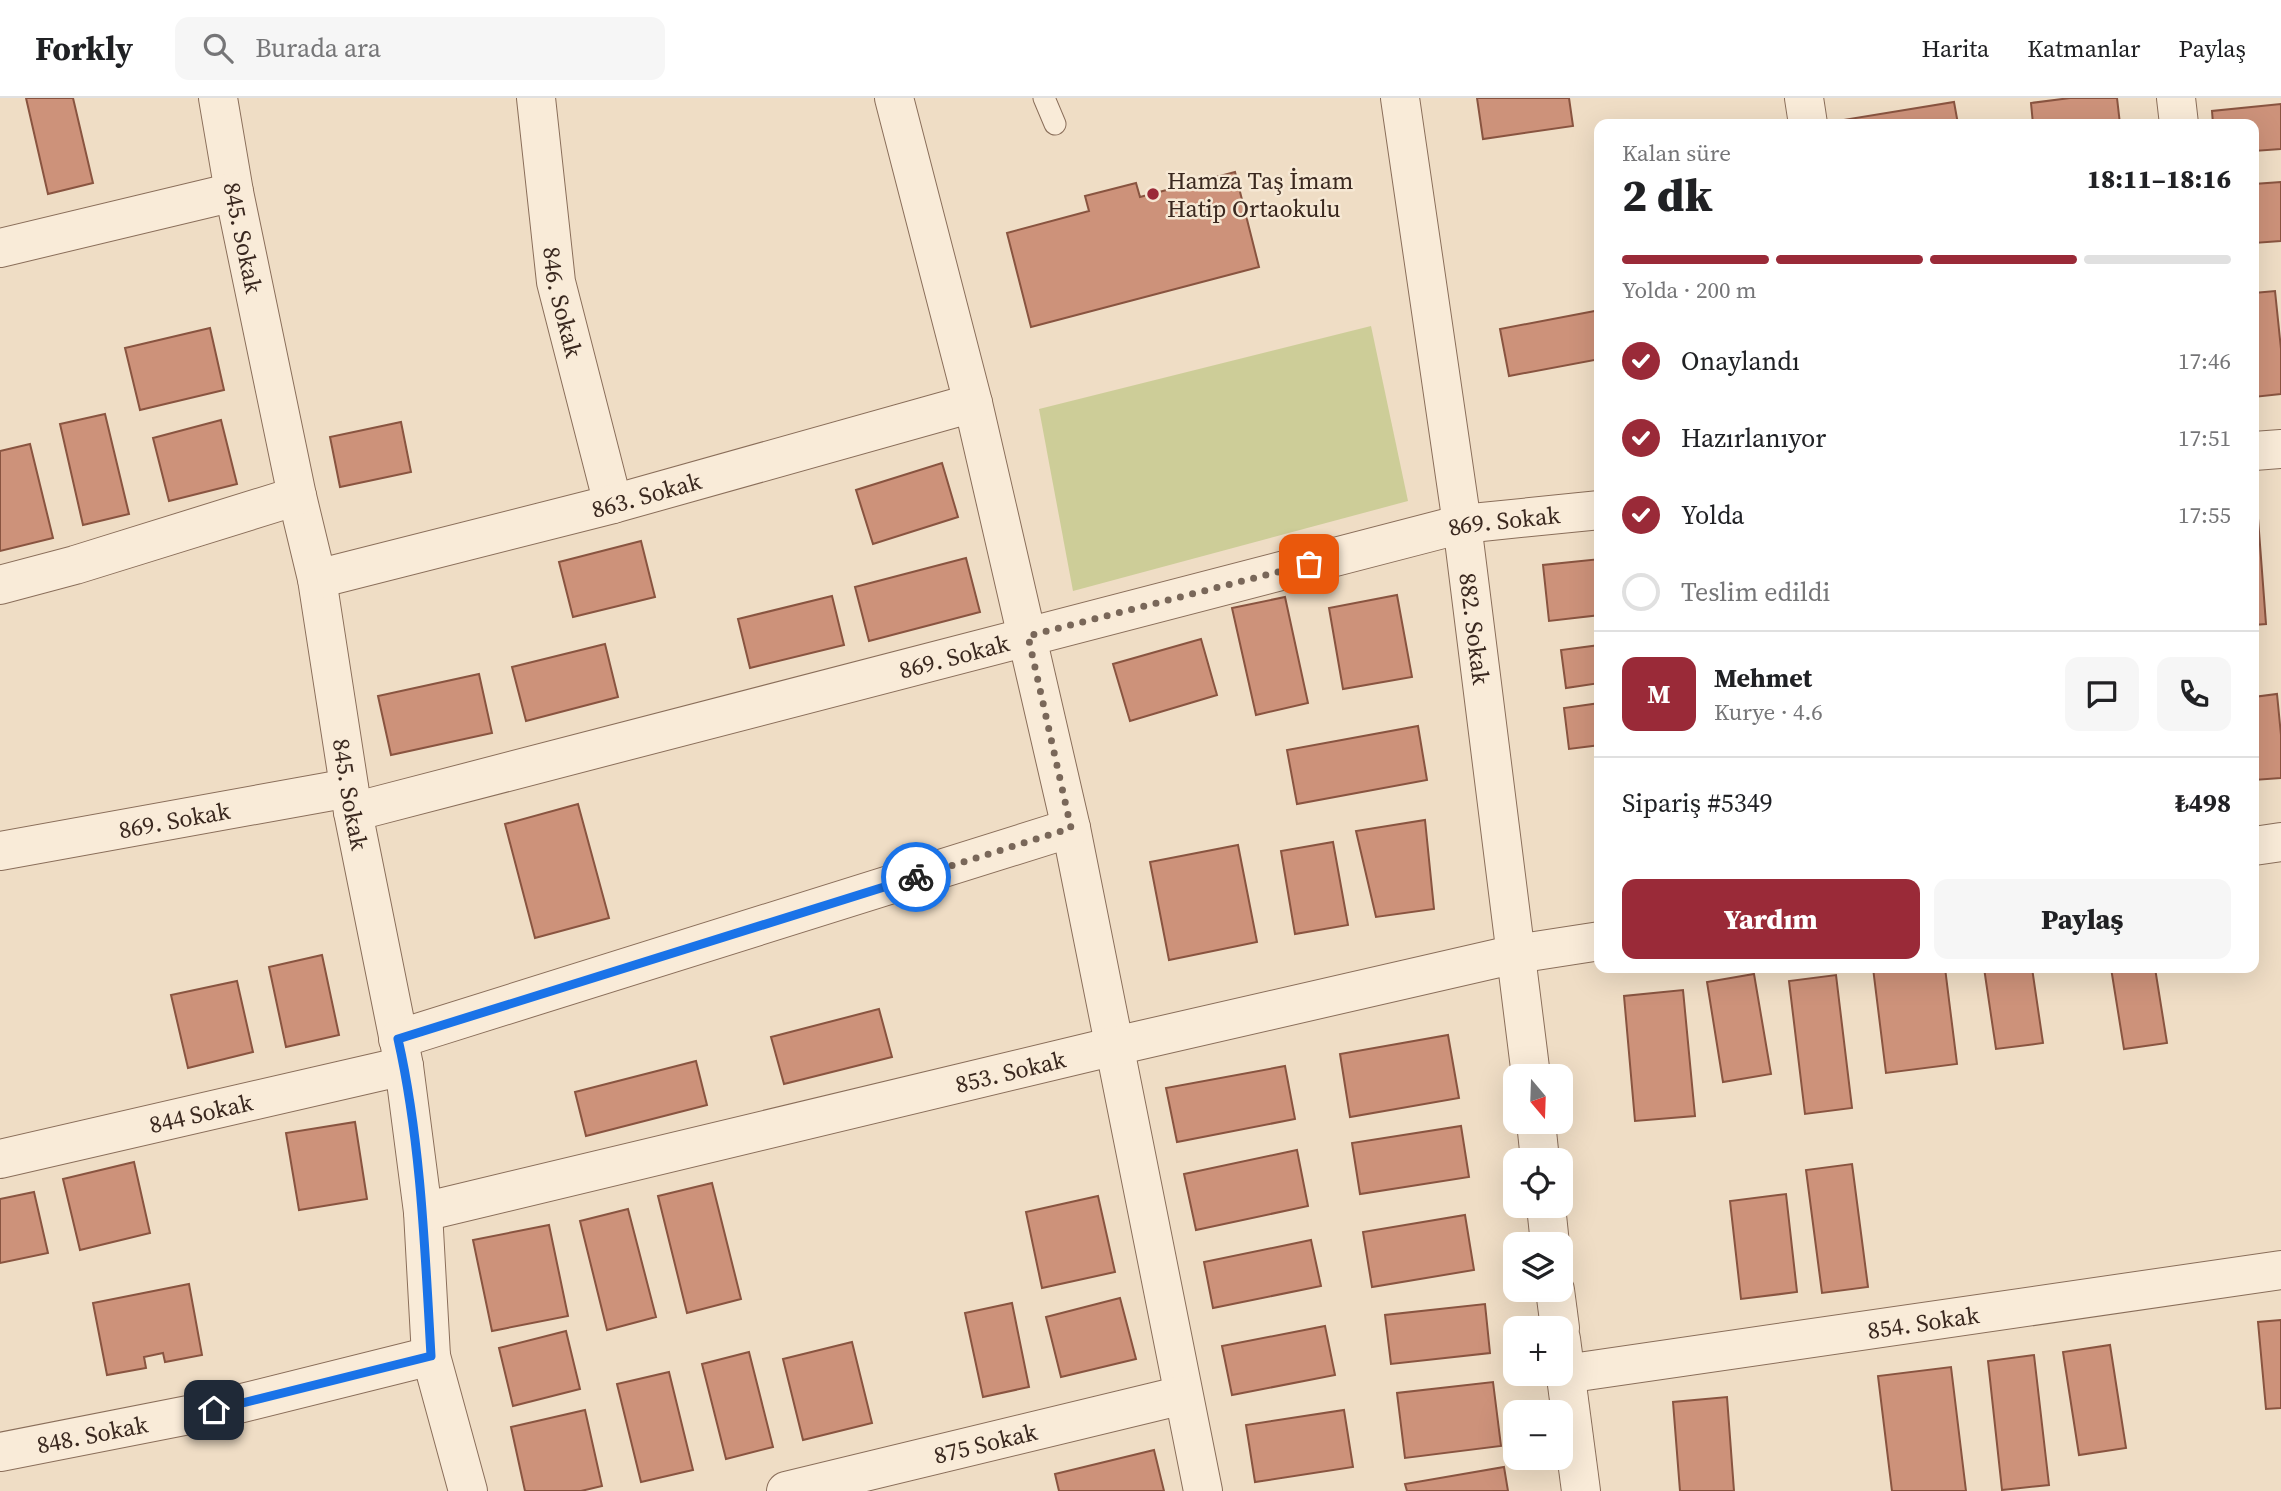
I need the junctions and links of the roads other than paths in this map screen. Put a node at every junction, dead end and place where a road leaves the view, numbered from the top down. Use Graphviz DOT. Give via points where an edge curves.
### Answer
graph roads {
  1 [pos="218,98"];
  2 [pos="536,98"];
  3 [pos="894,98"];
  4 [pos="1044,98"];
  5 [pos="1400,98"];
  6 [pos="1804,98"];
  7 [pos="2176,98"];
  8 [pos="1807,119"];
  9 [pos="2178,119"];
  10 [pos="1055,124"];
  11 [pos="234,192"];
  12 [pos="0,248"];
  13 [pos="972,403"];
  14 [pos="2281,449"];
  15 [pos="2259,451"];
  16 [pos="297,496"];
  17 [pos="613,503"];
  18 [pos="1594,511"];
  19 [pos="1462,524"];
  20 [pos="317,579"];
  21 [pos="0,584"];
  22 [pos="1028,636"];
  23 [pos="351,800"];
  24 [pos="1071,828"];
  25 [pos="2281,842"];
  26 [pos="2259,845"];
  27 [pos="0,851"];
  28 [pos="1594,942"];
  29 [pos="1516,954"];
  30 [pos="1115,1046"];
  31 [pos="401,1052"];
  32 [pos="1530,1064"];
  33 [pos="0,1159"];
  34 [pos="422,1212"];
  35 [pos="2281,1270"];
  36 [pos="1573,1355"];
  37 [pos="431,1356"];
  38 [pos="1567,1386"];
  39 [pos="1183,1395"];
  40 [pos="0,1452"];
  41 [pos="468,1491"];
  42 [pos="786,1491"];
  43 [pos="1203,1491"];
  44 [pos="1581,1491"];
  1 -- 11 [label="street, 845. Sokak"];
  2 -- 17 [label="street, 846. Sokak" via="556,282"];
  3 -- 13 [label="street"];
  4 -- 10 [label="lane"];
  5 -- 19 [label="street, 882. Sokak"];
  6 -- 8 [label="street"];
  7 -- 9 [label="street"];
  11 -- 12 [label="street"];
  11 -- 16 [label="street, 845. Sokak"];
  13 -- 17 [label="street, 863. Sokak"];
  13 -- 22 [label="street"];
  14 -- 15 [label="street"];
  16 -- 20 [label="street, 845. Sokak"];
  16 -- 21 [label="street"];
  17 -- 20 [label="street, 863. Sokak"];
  18 -- 19 [label="street, 869. Sokak"];
  19 -- 22 [label="street, 869. Sokak"];
  19 -- 29 [label="street, 882. Sokak"];
  20 -- 23 [label="street, 845. Sokak"];
  22 -- 23 [label="street, 869. Sokak"];
  22 -- 24 [label="street"];
  23 -- 27 [label="street, 869. Sokak"];
  23 -- 31 [label="street, 845. Sokak"];
  24 -- 30 [label="street"];
  24 -- 31 [label="street, 844 Sokak"];
  25 -- 26 [label="street"];
  28 -- 29 [label="street, 853. Sokak"];
  29 -- 30 [label="street, 853. Sokak"];
  29 -- 32 [label="street, 882. Sokak"];
  30 -- 34 [label="street, 853. Sokak"];
  30 -- 39 [label="street"];
  31 -- 33 [label="street, 844 Sokak"];
  31 -- 34 [label="street, 845. Sokak"];
  34 -- 37 [label="street, 845. Sokak"];
  35 -- 36 [label="street, 854. Sokak"];
  37 -- 40 [label="street, 848. Sokak" via="214,1410"];
  37 -- 41 [label="street, 845. Sokak"];
  38 -- 44 [label="street"];
  39 -- 42 [label="street, 875 Sokak"];
  39 -- 43 [label="street"];
}
